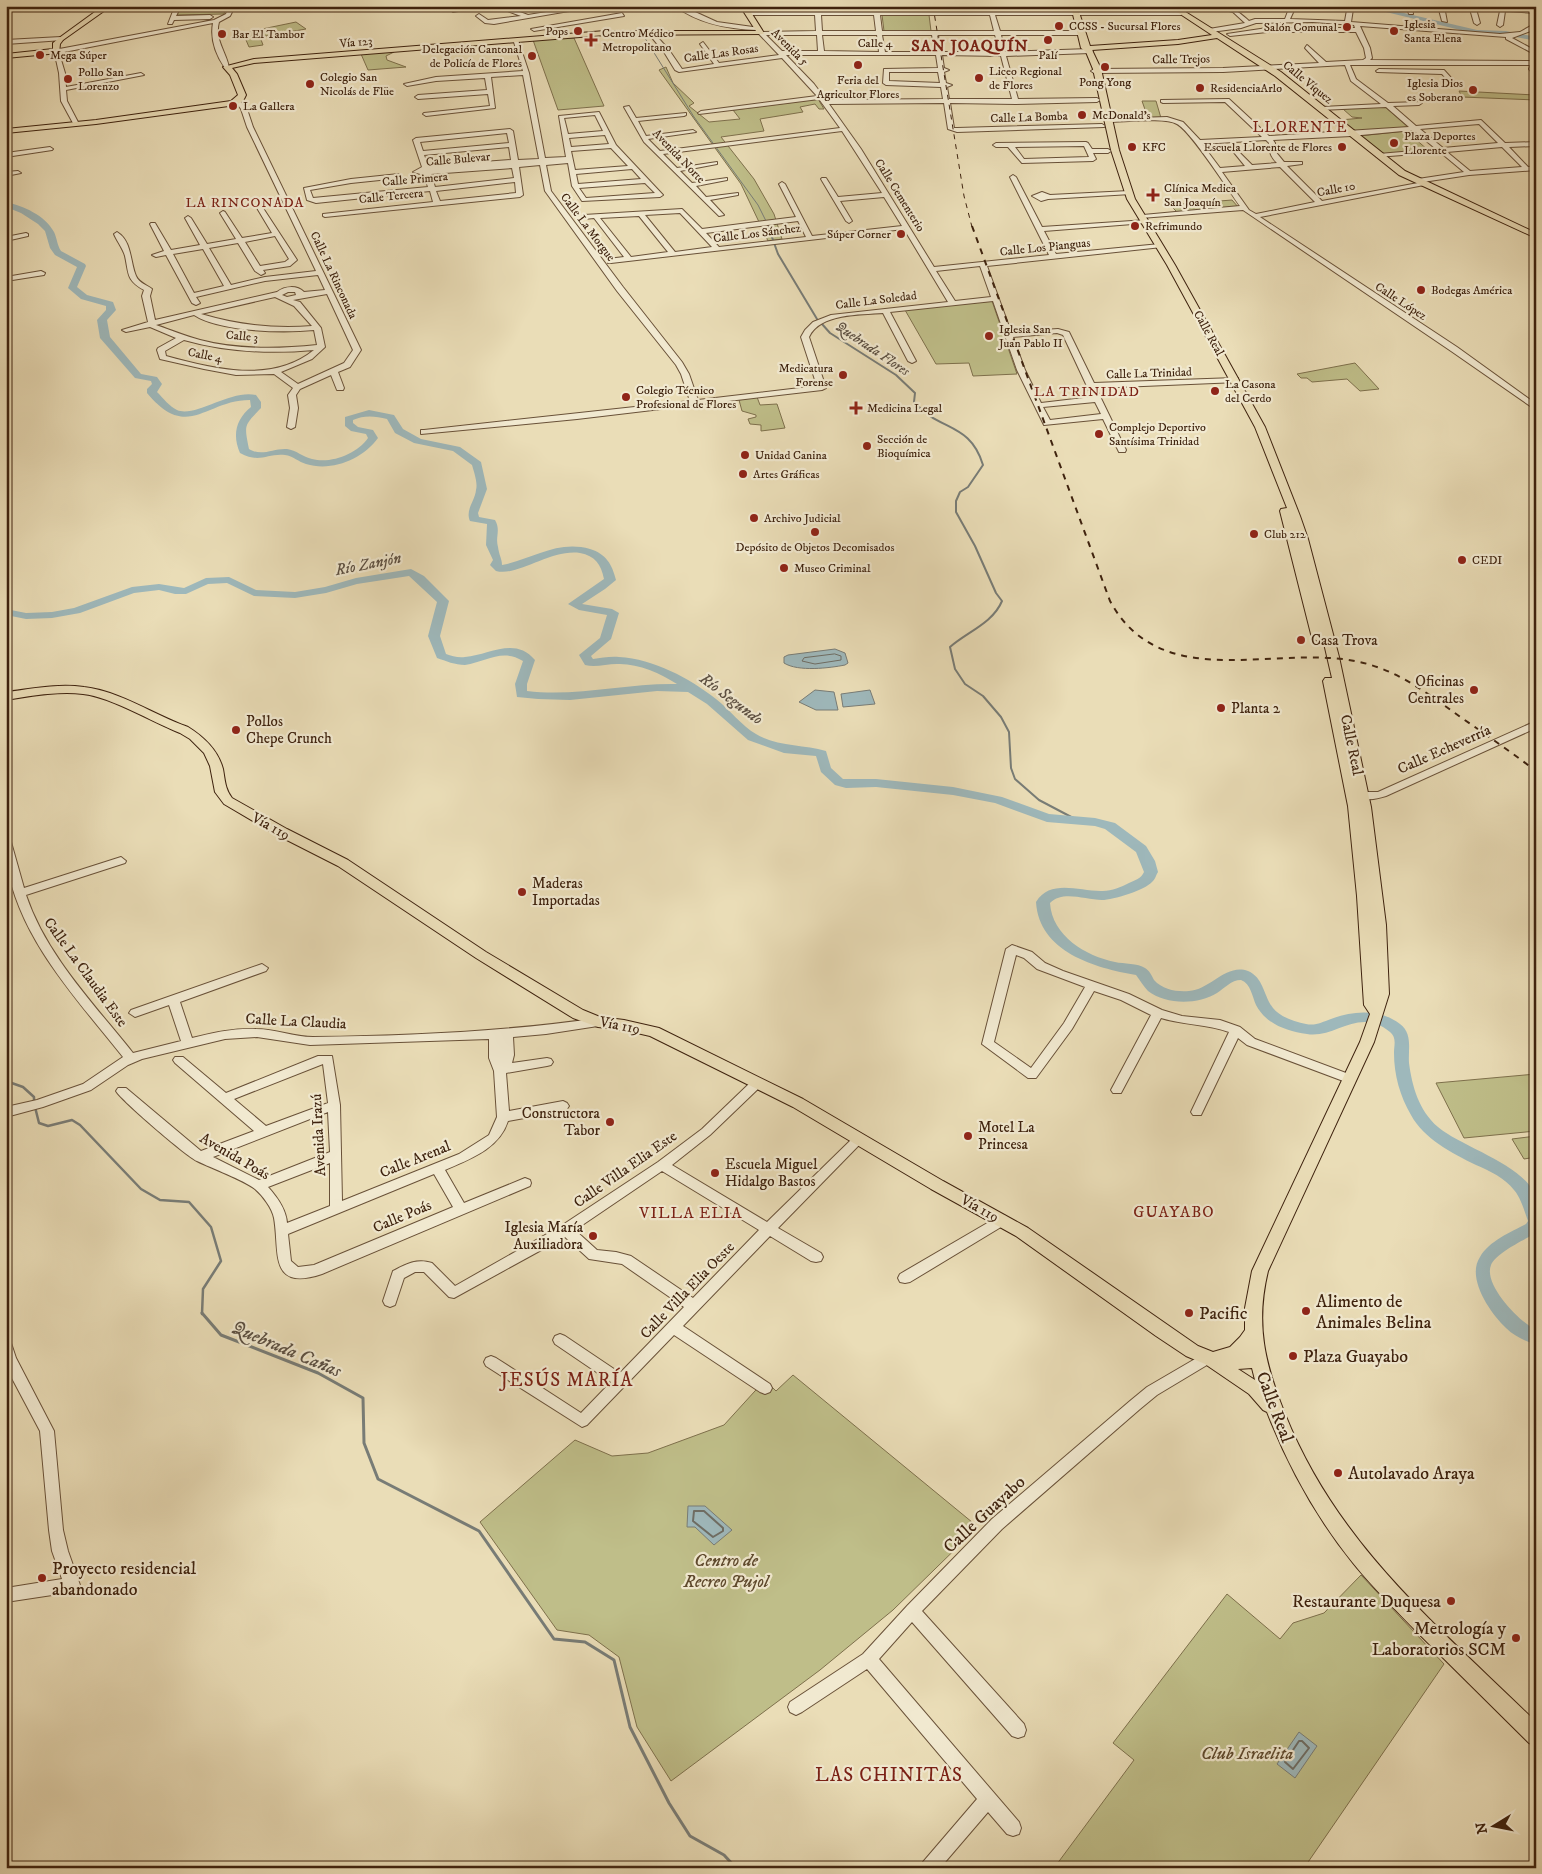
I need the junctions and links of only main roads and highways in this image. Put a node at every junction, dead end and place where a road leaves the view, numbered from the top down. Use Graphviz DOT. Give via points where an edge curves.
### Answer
graph roads {
  1 [pos="108,6"];
  2 [pos="743,6"];
  3 [pos="1170,6"];
  4 [pos="1075,10"];
  5 [pos="759,30"];
  6 [pos="1220,36"];
  7 [pos="1086,48"];
  8 [pos="6,56"];
  9 [pos="1096,71"];
  10 [pos="1102,91"];
  11 [pos="1097,100"];
  12 [pos="1102,108"];
  13 [pos="1105,123"];
  14 [pos="6,131"];
  15 [pos="1128,191"];
  16 [pos="1536,236"];
  17 [pos="1282,484"];
  18 [pos="1288,524"];
  19 [pos="1303,539"];
  20 [pos="1295,551"];
  21 [pos="6,696"];
  22 [pos="1333,705"];
  23 [pos="1362,795"];
  24 [pos="1354,806"];
  25 [pos="1364,896"];
  26 [pos="1379,925"];
  27 [pos="1366,938"];
  28 [pos="1376,1012"];
  29 [pos="1252,1332"];
  30 [pos="1207,1358"];
  31 [pos="1258,1361"];
  32 [pos="1278,1420"];
  33 [pos="1536,1736"];
  1 -- 8 [label="main road" via="61,39 56,51"];
  2 -- 5 [label="main road, Avenida 5"];
  3 -- 6 [label="main road, Calle Víquez"];
  4 -- 7 [label="main road, Calle Real"];
  5 -- 14 [label="main road, Vía 123" via="616,32 252,62 228,68 242,96 238,101"];
  6 -- 7 [label="main road, Calle 4"];
  6 -- 16 [label="main road, Calle Víquez" via="1268,67 1402,173"];
  7 -- 9 [label="main road, Calle Real"];
  9 -- 10 [label="main road, Calle Real"];
  9 -- 11 [label="main road, Calle Real"];
  10 -- 11 [label="main road"];
  10 -- 12 [label="main road, Calle Real"];
  11 -- 12 [label="main road, Calle Real"];
  12 -- 13 [label="main road, Calle Real"];
  13 -- 15 [label="main road, Calle Real"];
  13 -- 15 [label="main road, Calle Real" via="1109,152"];
  15 -- 17 [label="main road, Calle Real" via="1260,427"];
  17 -- 18 [label="main road, Calle Real"];
  17 -- 19 [label="main road, Calle Real"];
  18 -- 19 [label="main road"];
  18 -- 20 [label="main road, Calle Real"];
  19 -- 20 [label="main road"];
  19 -- 23 [label="main road, Calle Real" via="1333,658"];
  20 -- 22 [label="main road, Calle Real" via="1324,657"];
  21 -- 30 [label="main road, Vía 119" via="83,690 106,695 160,722 184,730 210,752 221,792 235,806 343,863 481,955 578,1014 598,1022 654,1032 798,1103 1043,1246 1162,1331"];
  22 -- 23 [label="main road" via="1353,777"];
  22 -- 24 [label="main road, Calle Real"];
  23 -- 24 [label="main road"];
  23 -- 26 [label="main road, Calle Real"];
  24 -- 25 [label="main road, Calle Real"];
  25 -- 26 [label="main road"];
  25 -- 27 [label="main road, Calle Real"];
  26 -- 27 [label="main road"];
  26 -- 28 [label="main road, Calle Real" via="1382,994"];
  27 -- 28 [label="main road, Calle Real" via="1371,1005"];
  28 -- 29 [label="main road, Calle Real" via="1350,1079 1264,1261 1255,1287"];
  29 -- 30 [label="main road" via="1242,1349 1234,1354"];
  29 -- 31 [label="main road, Calle Real"];
  30 -- 31 [label="main road, Vía 119" via="1229,1362"];
  30 -- 32 [label="main road" via="1255,1389"];
  31 -- 32 [label="main road, Calle Real"];
  32 -- 33 [label="main road, Calle Real" via="1314,1493 1359,1557 1408,1611"];
}
